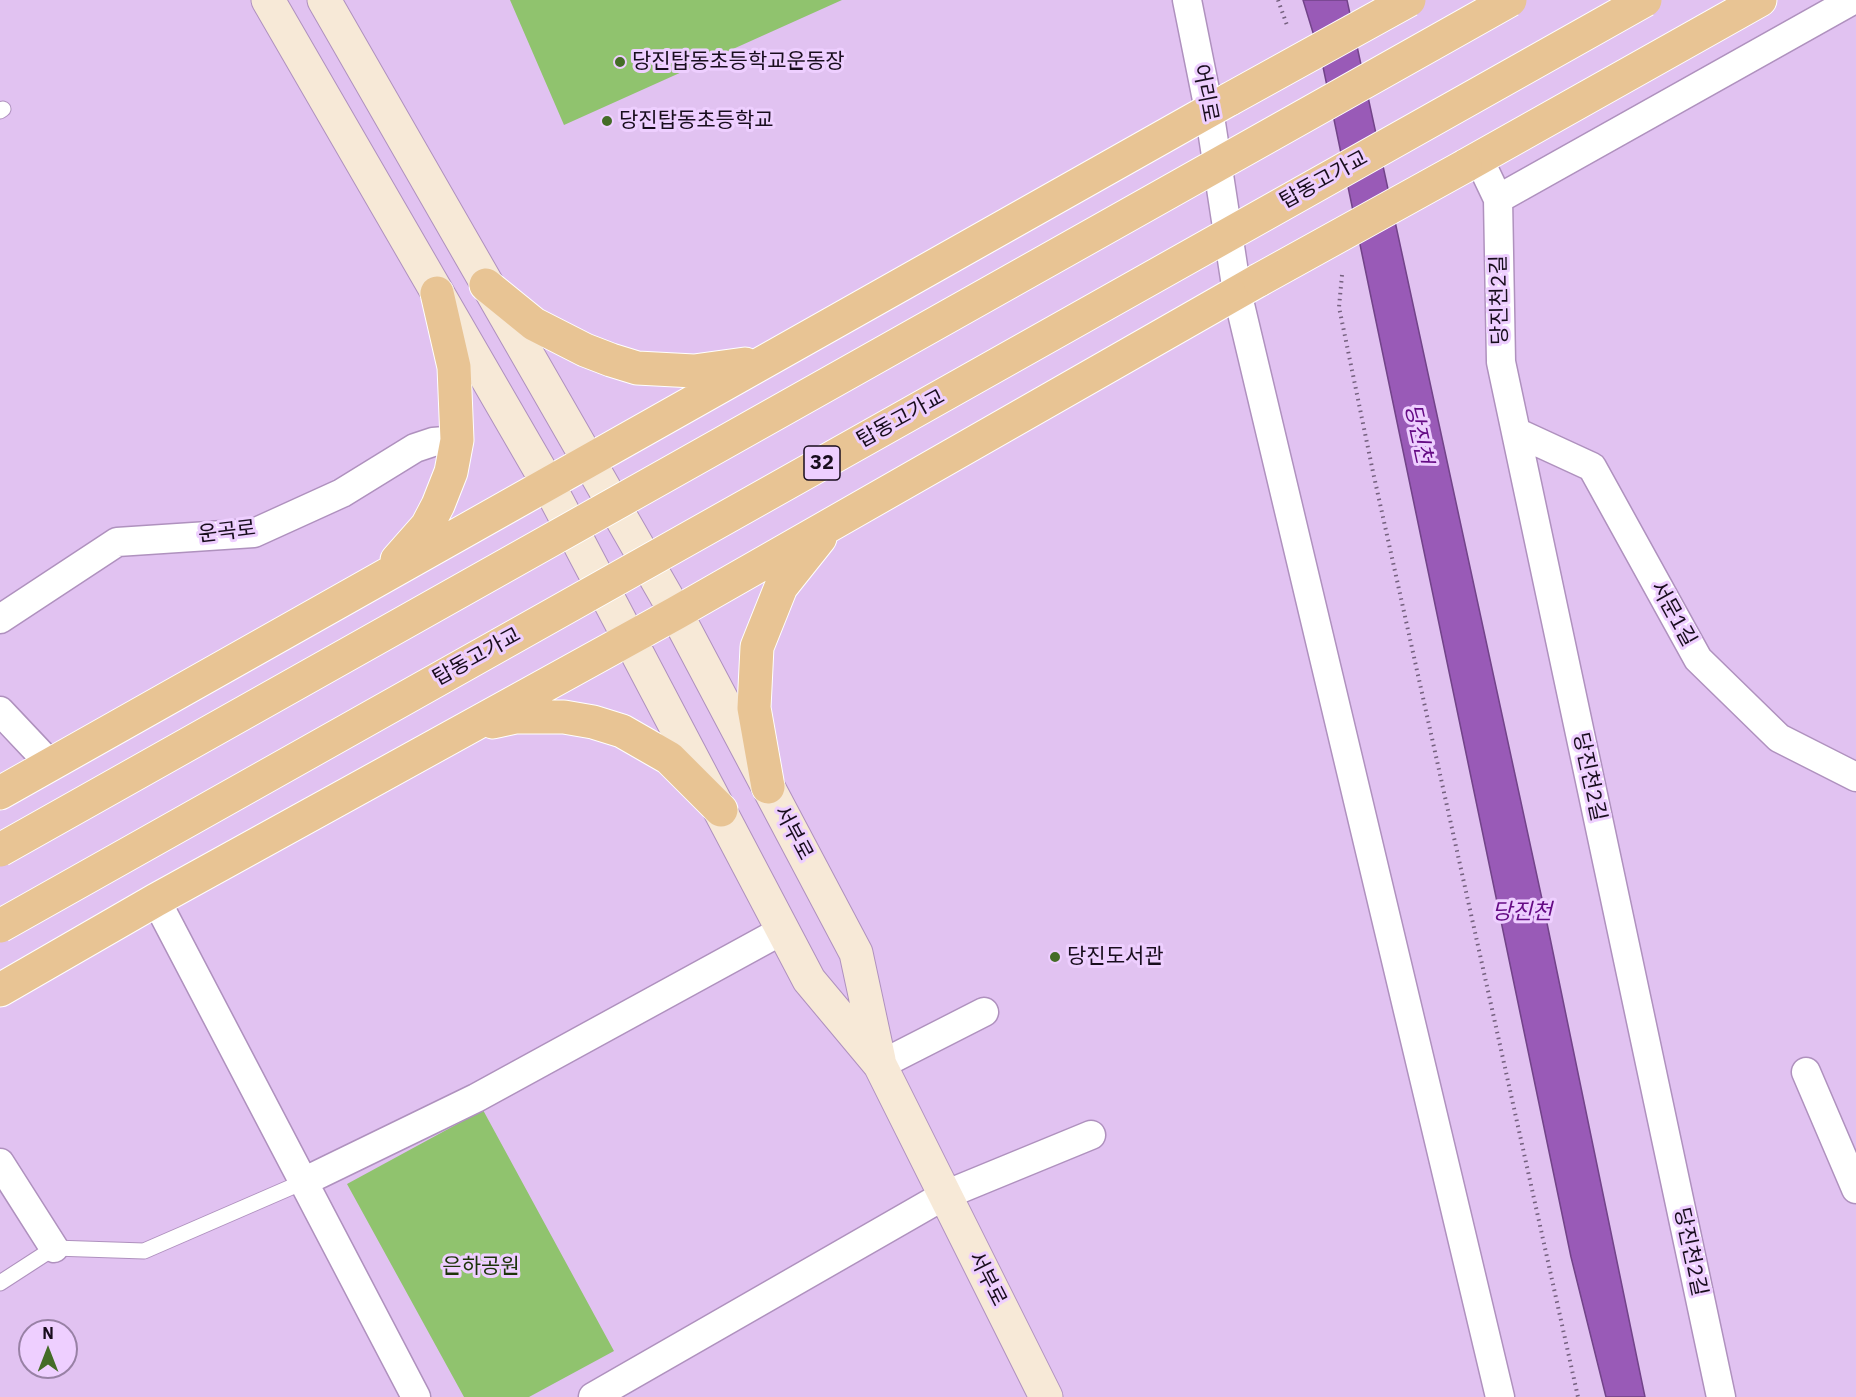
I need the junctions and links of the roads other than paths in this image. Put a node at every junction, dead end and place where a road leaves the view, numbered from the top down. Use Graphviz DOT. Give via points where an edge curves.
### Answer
graph roads {
  1 [pos="268,0"];
  2 [pos="324,0"];
  3 [pos="1187,0"];
  4 [pos="1409,0"];
  5 [pos="1510,0"];
  6 [pos="1645,0"];
  7 [pos="1760,0"];
  8 [pos="1853,0"];
  9 [pos="1219,105"];
  10 [pos="1472,161"];
  11 [pos="1498,199"];
  12 [pos="486,285"];
  13 [pos="1248,286"];
  14 [pos="437,293"];
  15 [pos="780,352"];
  16 [pos="1516,432"];
  17 [pos="457,440"];
  18 [pos="589,460"];
  19 [pos="547,482"];
  20 [pos="847,515"];
  21 [pos="351,596"];
  22 [pos="676,613"];
  23 [pos="0,619"];
  24 [pos="631,638"];
  25 [pos="0,711"];
  26 [pos="471,726"];
  27 [pos="50,764"];
  28 [pos="1856,777"];
  29 [pos="768,787"];
  30 [pos="0,793"];
  31 [pos="721,810"];
  32 [pos="0,850"];
  33 [pos="156,900"];
  34 [pos="0,926"];
  35 [pos="783,930"];
  36 [pos="0,990"];
  37 [pos="984,1012"];
  38 [pos="880,1065"];
  39 [pos="1806,1071"];
  40 [pos="1091,1135"];
  41 [pos="0,1163"];
  42 [pos="303,1182"];
  43 [pos="1856,1189"];
  44 [pos="945,1195"];
  45 [pos="54,1248"];
  46 [pos="0,1283"];
  47 [pos="416,1397"];
  48 [pos="593,1397"];
  49 [pos="1046,1397"];
  50 [pos="1500,1397"];
  51 [pos="1721,1397"];
  1 -- 14 [label="main road, 서부로"];
  2 -- 12 [label="main road, 서부로"];
  3 -- 9 [label="street, 어리로"];
  4 -- 9 [label="highway, bridge"];
  5 -- 32 [label="highway, bridge"];
  6 -- 34 [label="highway, 탑동고가교 / 32, bridge"];
  7 -- 10 [label="highway"];
  8 -- 11 [label="street"];
  9 -- 13 [label="street, 어리로" via="1221,186"];
  9 -- 15 [label="highway"];
  10 -- 11 [label="street, 당진천2길"];
  10 -- 13 [label="highway, bridge"];
  11 -- 16 [label="street, 당진천2길" via="1501,362"];
  12 -- 15 [label="highway" via="513,309 558,338 637,368 720,369"];
  12 -- 18 [label="main road, 서부로"];
  13 -- 20 [label="highway"];
  13 -- 50 [label="street, 어리로"];
  14 -- 17 [label="highway" via="454,367"];
  14 -- 19 [label="main road, 서부로"];
  15 -- 18 [label="highway"];
  16 -- 28 [label="street, 서문1길" via="1592,467 1698,659 1779,738"];
  16 -- 51 [label="street, 당진천2길"];
  17 -- 21 [label="highway" via="451,472 427,526 395,562"];
  17 -- 23 [label="street, 운곡로" via="415,448 342,493 254,533 117,542"];
  18 -- 19 [label="highway"];
  18 -- 22 [label="main road, 서부로"];
  19 -- 21 [label="highway"];
  19 -- 24 [label="main road, 서부로"];
  20 -- 22 [label="highway"];
  20 -- 29 [label="highway" via="821,537 781,587 757,647 754,708"];
  21 -- 27 [label="highway"];
  22 -- 24 [label="highway"];
  22 -- 29 [label="main road, 서부로"];
  24 -- 26 [label="highway"];
  24 -- 31 [label="main road, 서부로"];
  25 -- 27 [label="street"];
  26 -- 31 [label="highway" via="539,716 612,728 669,758"];
  26 -- 33 [label="highway"];
  27 -- 30 [label="highway"];
  29 -- 38 [label="main road, 서부로" via="856,953"];
  31 -- 35 [label="main road, 서부로"];
  33 -- 36 [label="highway"];
  33 -- 42 [label="street"];
  35 -- 38 [label="main road, 서부로" via="809,980"];
  35 -- 42 [label="street" via="476,1098"];
  37 -- 38 [label="street"];
  38 -- 44 [label="main road, 서부로"];
  39 -- 43 [label="street"];
  40 -- 44 [label="street"];
  41 -- 45 [label="street"];
  42 -- 45 [label="lane" via="144,1251"];
  42 -- 47 [label="street"];
  44 -- 48 [label="street"];
  44 -- 49 [label="main road, 서부로"];
  45 -- 46 [label="lane"];
}
